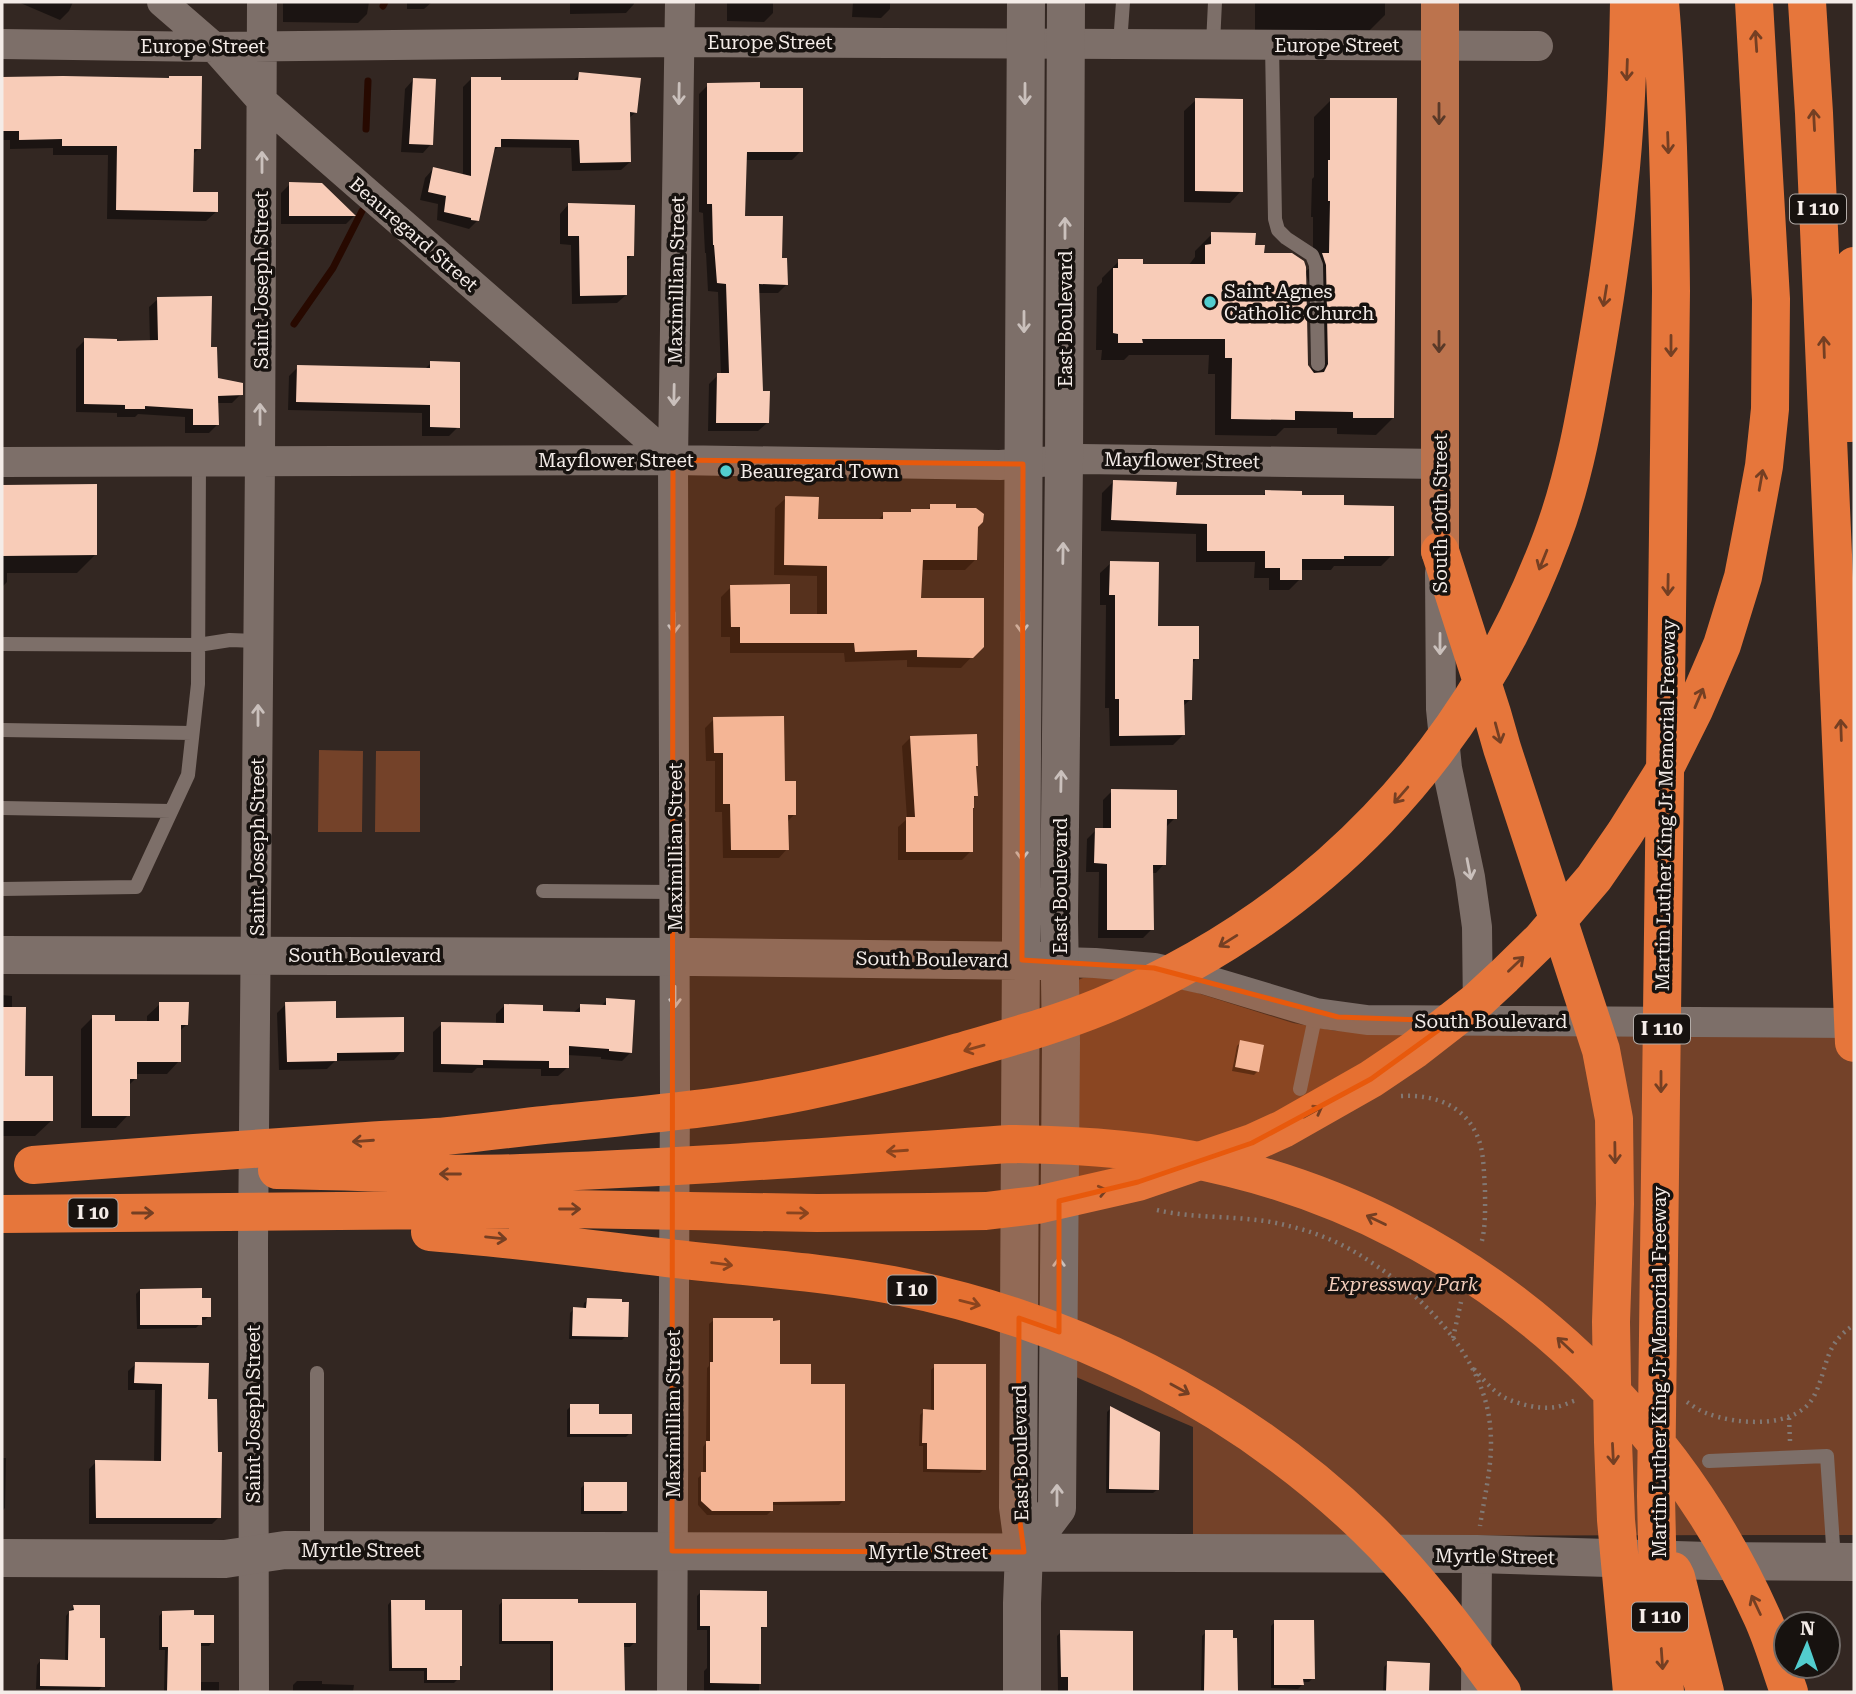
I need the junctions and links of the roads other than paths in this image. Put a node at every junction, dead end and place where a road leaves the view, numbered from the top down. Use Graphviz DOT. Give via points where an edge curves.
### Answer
graph roads {
  1 [pos="162,2"];
  2 [pos="262,2"];
  3 [pos="680,2"];
  4 [pos="1026,2"];
  5 [pos="1066,2"];
  6 [pos="1123,2"];
  7 [pos="1215,2"];
  8 [pos="1440,2"];
  9 [pos="1629,2"];
  10 [pos="1660,2"];
  11 [pos="1754,2"];
  12 [pos="1807,2"];
  13 [pos="680,42"];
  14 [pos="1026,43"];
  15 [pos="2,44"];
  16 [pos="1066,44"];
  17 [pos="1120,44"];
  18 [pos="1213,44"];
  19 [pos="1272,45"];
  20 [pos="261,46"];
  21 [pos="1439,46"];
  22 [pos="1538,46"];
  23 [pos="214,47"];
  24 [pos="262,101"];
  25 [pos="1854,266"];
  26 [pos="1318,364"];
  27 [pos="1839,416"];
  28 [pos="260,460"];
  29 [pos="673,460"];
  30 [pos="199,461"];
  31 [pos="1064,461"];
  32 [pos="2,462"];
  33 [pos="1023,464"];
  34 [pos="1440,464"];
  35 [pos="1440,551"];
  36 [pos="258,640"];
  37 [pos="2,644"];
  38 [pos="198,645"];
  39 [pos="2,730"];
  40 [pos="192,733"];
  41 [pos="2,808"];
  42 [pos="171,811"];
  43 [pos="2,889"];
  44 [pos="543,891"];
  45 [pos="675,892"];
  46 [pos="2,954"];
  47 [pos="256,955"];
  48 [pos="675,957"];
  49 [pos="1022,960"];
  50 [pos="1060,962"];
  51 [pos="1316,1013"];
  52 [pos="1478,1021"];
  53 [pos="1854,1023"];
  54 [pos="1854,1043"];
  55 [pos="1300,1089"];
  56 [pos="17,1166"];
  57 [pos="184,1213"];
  58 [pos="2,1214"];
  59 [pos="317,1373"];
  60 [pos="1709,1461"];
  61 [pos="1657,1542"];
  62 [pos="317,1550"];
  63 [pos="672,1551"];
  64 [pos="1024,1552"];
  65 [pos="1477,1554"];
  66 [pos="253,1555"];
  67 [pos="2,1558"];
  68 [pos="1844,1562"];
  69 [pos="254,1692"];
  70 [pos="672,1692"];
  71 [pos="1022,1692"];
  72 [pos="1476,1692"];
  73 [pos="1502,1692"];
  74 [pos="1632,1692"];
  75 [pos="1665,1692"];
  76 [pos="1705,1692"];
  77 [pos="1789,1692"];
  1 -- 23 [label="street, Beauregard Street"];
  2 -- 20 [label="street, Saint Joseph Street"];
  3 -- 13 [label="street, Maximillian Street"];
  4 -- 14 [label="main road, East Boulevard"];
  5 -- 16 [label="main road, East Boulevard"];
  6 -- 17 [label="lane"];
  7 -- 18 [label="lane"];
  8 -- 21 [label="main road, South 10th Street"];
  9 -- 56 [label="highway, one-way" via="1620,183 1609,272 1587,405 1566,495 1537,575 1476,694 1424,768 1364,834 1260,921 1183,967 1109,1003 936,1059 816,1088 716,1107 438,1137"];
  10 -- 61 [label="highway, Martin Luther King Jr Memorial Freeway / I 110, one-way" via="1671,291"];
  57 -- 11 [label="highway, one-way" via="918,1212 1037,1205 1138,1182 1252,1143 1371,1079 1414,1050 1477,1001 1541,940 1594,878 1662,774 1722,645 1743,576 1770,409 1772,313"];
  27 -- 12 [label="highway, I 110, one-way"];
  13 -- 14 [label="street, Europe Street"];
  13 -- 20 [label="street, Europe Street"];
  13 -- 29 [label="street, Maximillian Street, one-way"];
  14 -- 16 [label="street, Europe Street"];
  14 -- 33 [label="main road, East Boulevard, one-way"];
  15 -- 23 [label="street, Europe Street"];
  16 -- 17 [label="street, Europe Street"];
  31 -- 16 [label="main road, East Boulevard, one-way"];
  17 -- 18 [label="street, Europe Street"];
  18 -- 19 [label="street, Europe Street"];
  19 -- 21 [label="street, Europe Street"];
  19 -- 26 [label="lane" via="1275,219 1278,230 1312,255 1316,265"];
  20 -- 23 [label="street, Europe Street"];
  20 -- 24 [label="street, Saint Joseph Street"];
  21 -- 22 [label="street, Europe Street"];
  21 -- 34 [label="main road, South 10th Street, one-way"];
  23 -- 24 [label="street, Beauregard Street"];
  28 -- 24 [label="street, Saint Joseph Street, one-way"];
  24 -- 29 [label="street, Beauregard Street"];
  25 -- 27 [label="highway"];
  54 -- 27 [label="highway, one-way" via="1836,603"];
  28 -- 29 [label="street, Mayflower Street"];
  28 -- 30 [label="street, Mayflower Street"];
  28 -- 36 [label="street, Saint Joseph Street"];
  29 -- 33 [label="street, Mayflower Street"];
  29 -- 45 [label="street, Maximillian Street, one-way"];
  30 -- 32 [label="street, Mayflower Street"];
  30 -- 38 [label="lane"];
  31 -- 33 [label="street, Mayflower Street"];
  31 -- 34 [label="street, Mayflower Street"];
  50 -- 31 [label="main road, East Boulevard, one-way"];
  33 -- 49 [label="main road, East Boulevard, one-way"];
  34 -- 35 [label="main road, South 10th Street"];
  35 -- 52 [label="street, South 10th Street, one-way" via="1441,709 1447,768 1477,927"];
  35 -- 74 [label="highway, one-way" via="1601,1051 1614,1119 1613,1442"];
  36 -- 38 [label="lane"];
  47 -- 36 [label="street, Saint Joseph Street, one-way"];
  37 -- 38 [label="lane"];
  38 -- 40 [label="lane"];
  39 -- 40 [label="lane"];
  40 -- 42 [label="lane" via="188,775"];
  41 -- 42 [label="lane"];
  42 -- 43 [label="lane" via="136,887"];
  44 -- 45 [label="lane"];
  45 -- 48 [label="street, Maximillian Street"];
  46 -- 47 [label="main road, South Boulevard"];
  47 -- 48 [label="main road, South Boulevard"];
  47 -- 66 [label="street, Saint Joseph Street"];
  48 -- 49 [label="main road, South Boulevard"];
  48 -- 63 [label="street, Maximillian Street, one-way"];
  49 -- 50 [label="main road, South Boulevard"];
  49 -- 64 [label="main road, East Boulevard" via="1018,1507"];
  50 -- 51 [label="street, South Boulevard" via="1154,968"];
  64 -- 50 [label="main road, East Boulevard, one-way" via="1057,1508"];
  51 -- 52 [label="street, South Boulevard" via="1367,1020"];
  51 -- 55 [label="lane"];
  52 -- 53 [label="street, South Boulevard"];
  77 -- 56 [label="highway, one-way" via="1763,1620 1723,1541 1647,1431 1587,1366 1517,1305 1441,1254 1362,1213 1275,1180 1187,1158 1054,1144 519,1173"];
  58 -- 57 [label="highway, I 10, one-way"];
  57 -- 73 [label="highway, I 10, one-way" via="359,1225 848,1278 980,1306 1043,1327 1105,1351 1186,1392 1296,1466 1396,1558 1456,1628"];
  59 -- 62 [label="lane"];
  60 -- 68 [label="lane" via="1827,1456"];
  61 -- 75 [label="highway, Martin Luther King Jr Memorial Freeway / I 110, one-way"];
  61 -- 76 [label="highway" via="1676,1577"];
  62 -- 63 [label="main road, Myrtle Street"];
  62 -- 66 [label="main road, Myrtle Street"];
  63 -- 64 [label="main road, Myrtle Street"];
  63 -- 70 [label="street, Maximillian Street"];
  64 -- 65 [label="main road, Myrtle Street"];
  64 -- 71 [label="main road"];
  65 -- 68 [label="main road, Myrtle Street"];
  65 -- 72 [label="street"];
  66 -- 67 [label="main road, Myrtle Street" via="225,1559"];
  66 -- 69 [label="street, Saint Joseph Street"];
}
